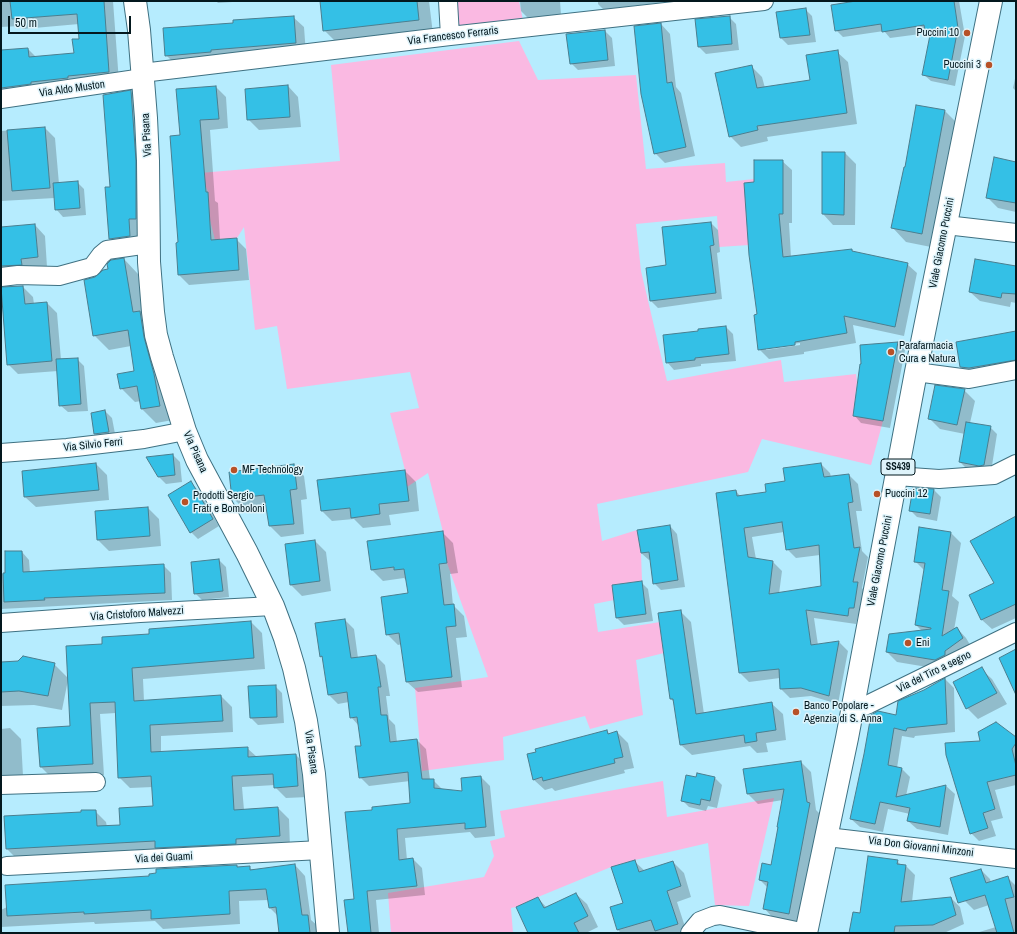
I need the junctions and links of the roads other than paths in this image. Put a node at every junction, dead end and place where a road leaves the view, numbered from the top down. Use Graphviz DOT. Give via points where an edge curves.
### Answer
graph roads {
  1 [pos="135,1"];
  2 [pos="448,1"];
  3 [pos="764,1"];
  4 [pos="991,1"];
  5 [pos="450,36"];
  6 [pos="142,75"];
  7 [pos="1,99"];
  8 [pos="946,225"];
  9 [pos="1016,232"];
  10 [pos="148,244"];
  11 [pos="1,277"];
  12 [pos="1016,370"];
  13 [pos="916,372"];
  14 [pos="185,431"];
  15 [pos="1,453"];
  16 [pos="1016,464"];
  17 [pos="896,476"];
  18 [pos="273,606"];
  19 [pos="1,623"];
  20 [pos="1016,632"];
  21 [pos="851,711"];
  22 [pos="96,782"];
  23 [pos="1,785"];
  24 [pos="827,837"];
  25 [pos="321,850"];
  26 [pos="1016,859"];
  27 [pos="7,866"];
  28 [pos="328,933"];
  29 [pos="690,933"];
  30 [pos="806,933"];
  1 -- 6 [label="main road, Via Pisana"];
  2 -- 5 [label="street"];
  3 -- 5 [label="street, Via Francesco Ferraris"];
  4 -- 8 [label="main road, Viale Giacomo Puccini / SS439"];
  5 -- 6 [label="street, Via Francesco Ferraris"];
  6 -- 7 [label="street, Via Aldo Muston"];
  6 -- 10 [label="main road, Via Pisana" via="148,161"];
  8 -- 9 [label="street"];
  8 -- 13 [label="main road, Viale Giacomo Puccini / SS439"];
  10 -- 11 [label="street" via="107,250 92,267 59,276"];
  10 -- 14 [label="main road, Via Pisana" via="156,335"];
  12 -- 13 [label="street" via="969,379"];
  13 -- 17 [label="main road, Viale Giacomo Puccini / SS439"];
  14 -- 15 [label="street, Via Silvio Ferri" via="136,440"];
  14 -- 18 [label="main road, Via Pisana"];
  16 -- 17 [label="street" via="994,475 939,479"];
  17 -- 21 [label="main road, Viale Giacomo Puccini / SS439"];
  18 -- 19 [label="street, Via Cristoforo Malvezzi"];
  18 -- 25 [label="main road, Via Pisana" via="294,668 308,728"];
  20 -- 21 [label="street, Via del Tiro a segno"];
  21 -- 24 [label="main road, Viale Giacomo Puccini / SS439"];
  22 -- 23 [label="street"];
  24 -- 26 [label="street, Via Don Giovanni Minzoni"];
  24 -- 30 [label="main road, Viale Giacomo Puccini / SS439"];
  25 -- 27 [label="street, Via dei Guami"];
  25 -- 28 [label="main road, Via Pisana"];
  29 -- 30 [label="street" via="700,921 720,915"];
}
